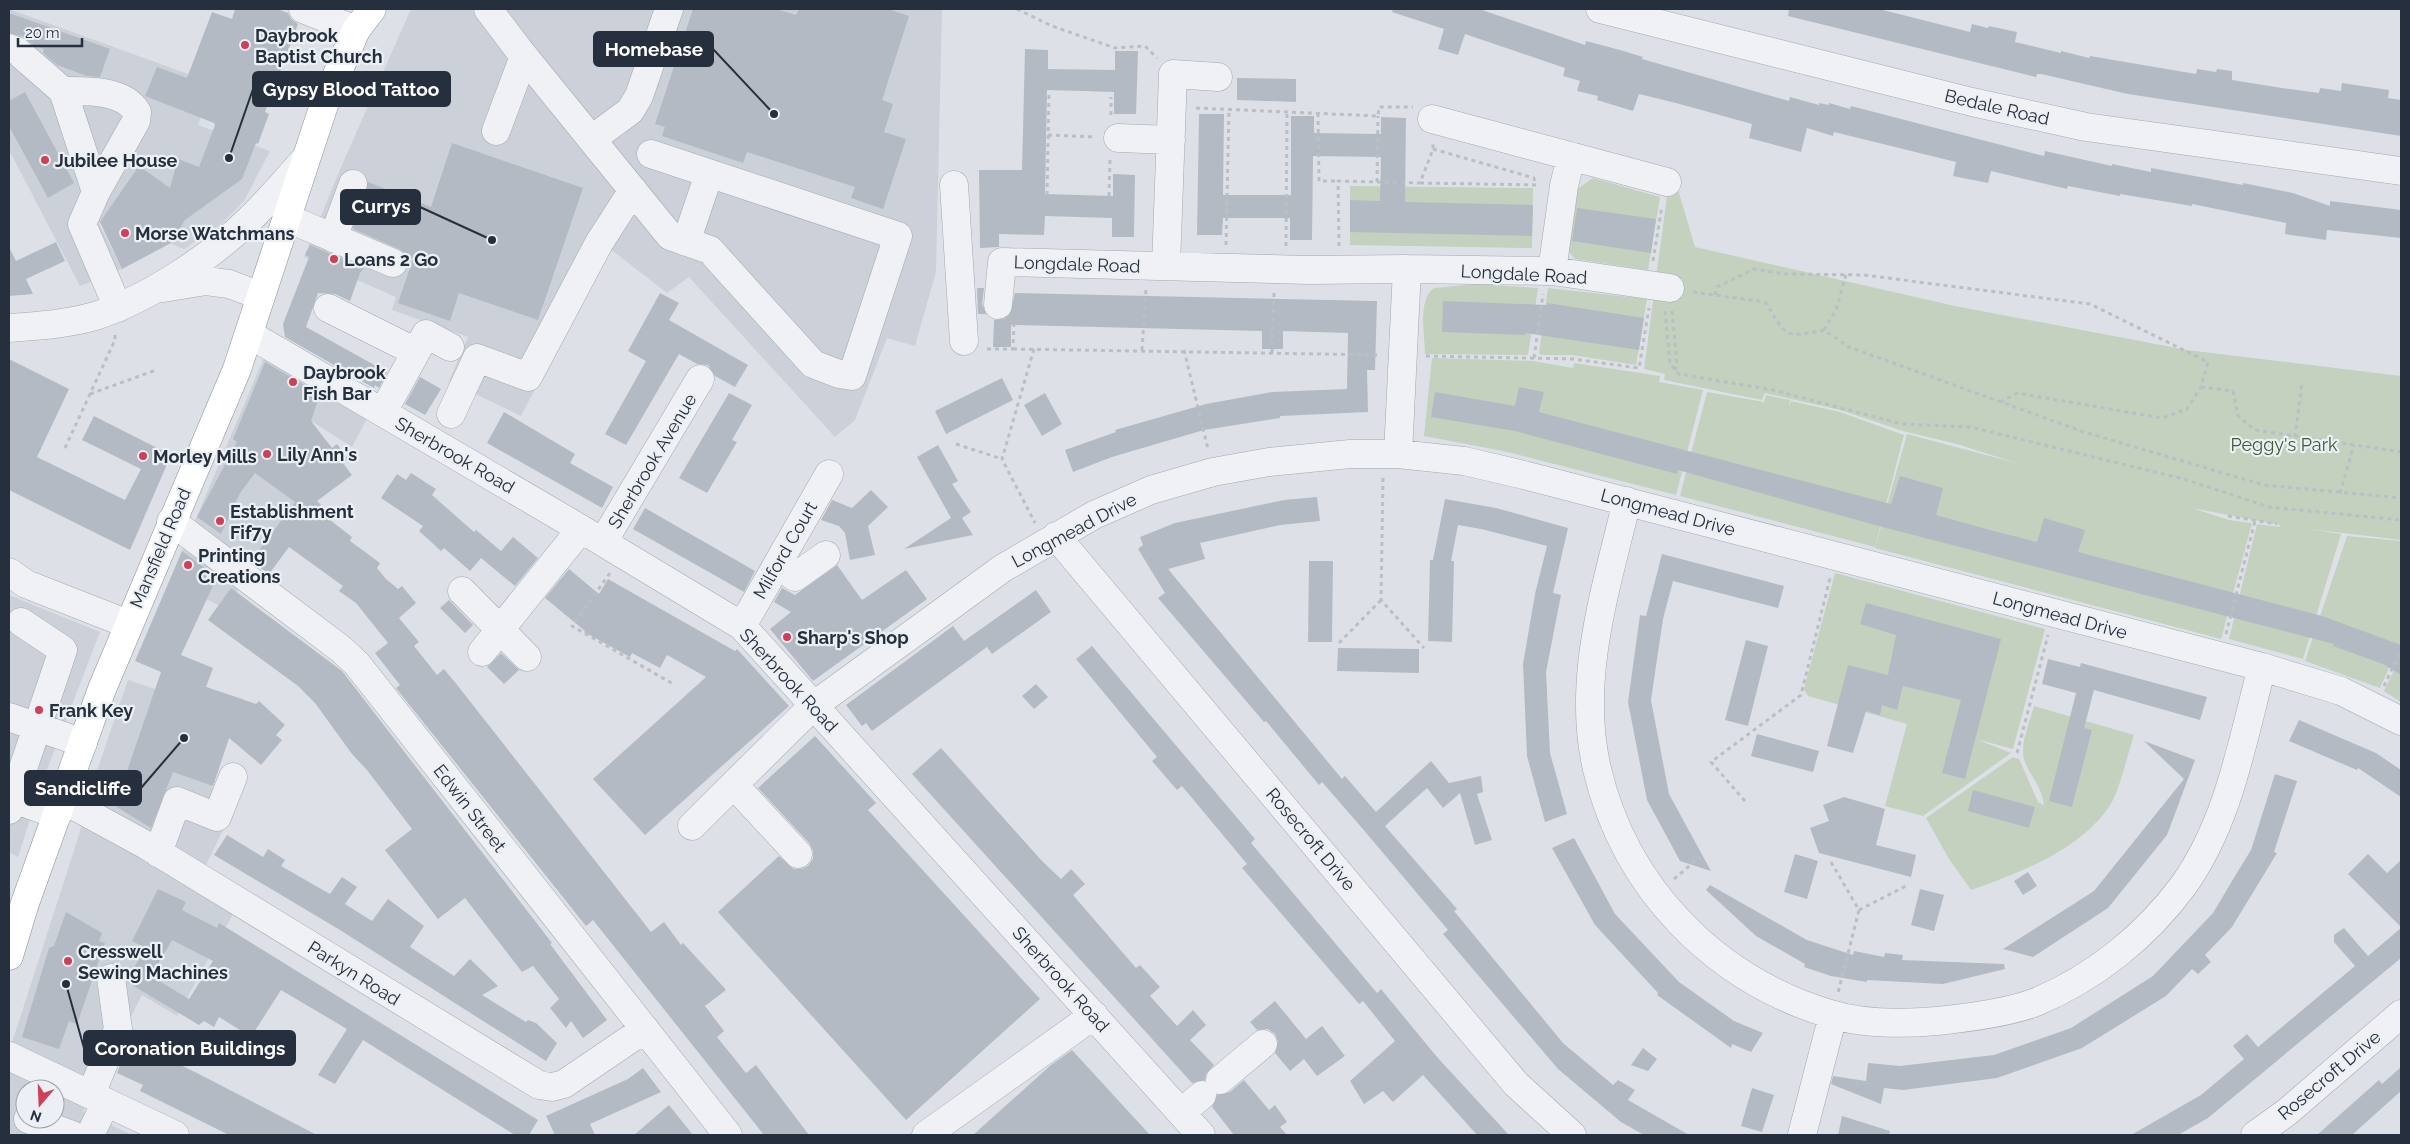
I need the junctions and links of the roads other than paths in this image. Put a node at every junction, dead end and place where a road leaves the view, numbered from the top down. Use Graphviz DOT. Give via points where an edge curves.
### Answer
graph roads {
  1 [pos="304,9"];
  2 [pos="488,9"];
  3 [pos="669,9"];
  4 [pos="1600,9"];
  5 [pos="362,16"];
  6 [pos="9,48"];
  7 [pos="524,56"];
  8 [pos="1218,77"];
  9 [pos="63,91"];
  10 [pos="1432,119"];
  11 [pos="496,131"];
  12 [pos="1118,138"];
  13 [pos="592,139"];
  14 [pos="1171,140"];
  15 [pos="651,154"];
  16 [pos="1571,156"];
  17 [pos="306,158"];
  18 [pos="2401,171"];
  19 [pos="709,174"];
  20 [pos="1666,182"];
  21 [pos="353,184"];
  22 [pos="954,185"];
  23 [pos="633,190"];
  24 [pos="96,192"];
  25 [pos="287,218"];
  26 [pos="333,238"];
  27 [pos="686,242"];
  28 [pos="959,260"];
  29 [pos="1002,262"];
  30 [pos="393,263"];
  31 [pos="1157,266"];
  32 [pos="1407,269"];
  33 [pos="1549,271"];
  34 [pos="154,290"];
  35 [pos="261,296"];
  36 [pos="1661,299"];
  37 [pos="998,305"];
  38 [pos="118,308"];
  39 [pos="328,308"];
  40 [pos="9,328"];
  41 [pos="249,334"];
  42 [pos="964,341"];
  43 [pos="450,347"];
  44 [pos="416,352"];
  45 [pos="700,379"];
  46 [pos="383,412"];
  47 [pos="451,414"];
  48 [pos="1391,454"];
  49 [pos="829,474"];
  50 [pos="1627,502"];
  51 [pos="171,521"];
  52 [pos="1051,539"];
  53 [pos="603,542"];
  54 [pos="826,555"];
  55 [pos="11,563"];
  56 [pos="777,565"];
  57 [pos="462,591"];
  58 [pos="21,622"];
  59 [pos="128,624"];
  60 [pos="742,626"];
  61 [pos="500,629"];
  62 [pos="482,652"];
  63 [pos="527,657"];
  64 [pos="2262,667"];
  65 [pos="813,706"];
  66 [pos="9,717"];
  67 [pos="2401,721"];
  68 [pos="38,726"];
  69 [pos="83,743"];
  70 [pos="233,777"];
  71 [pos="734,786"];
  72 [pos="12,805"];
  73 [pos="59,808"];
  74 [pos="692,826"];
  75 [pos="158,853"];
  76 [pos="798,854"];
  77 [pos="10,951"];
  78 [pos="111,978"];
  79 [pos="2401,1014"];
  80 [pos="1094,1015"];
  81 [pos="1833,1015"];
  82 [pos="645,1029"];
  83 [pos="1263,1044"];
  84 [pos="9,1056"];
  85 [pos="99,1098"];
  86 [pos="1182,1112"];
  87 [pos="56,1129"];
  88 [pos="72,1135"];
  89 [pos="90,1135"];
  90 [pos="175,1135"];
  91 [pos="728,1135"];
  92 [pos="926,1135"];
  93 [pos="1201,1135"];
  94 [pos="1572,1135"];
  95 [pos="1802,1135"];
  96 [pos="2255,1135"];
  1 -- 5 [label="street"];
  2 -- 7 [label="street"];
  3 -- 13 [label="street" via="639,96 630,111"];
  4 -- 18 [label="street, Bedale Road" via="1972,102 2086,127"];
  5 -- 17 [label="highway, Mansfield Road" via="324,105"];
  6 -- 9 [label="street" via="17,51"];
  7 -- 11 [label="street"];
  7 -- 13 [label="street"];
  8 -- 14 [label="street, Longdale Road" via="1173,74"];
  9 -- 24 [label="street"];
  9 -- 24 [label="street" via="93,91 110,95 137,112 136,121"];
  10 -- 16 [label="street"];
  12 -- 14 [label="street"];
  13 -- 23 [label="street"];
  14 -- 31 [label="street, Longdale Road"];
  15 -- 19 [label="street"];
  16 -- 20 [label="street"];
  16 -- 33 [label="street"];
  17 -- 25 [label="highway, Mansfield Road"];
  17 -- 34 [label="street" via="249,220 220,245"];
  19 -- 27 [label="street"];
  19 -- 27 [label="street" via="898,236 852,376 813,364 710,250"];
  21 -- 26 [label="street"];
  22 -- 28 [label="street"];
  23 -- 27 [label="street" via="670,236"];
  23 -- 47 [label="street" via="599,244 528,377 477,358"];
  24 -- 38 [label="street" via="82,224"];
  25 -- 26 [label="street"];
  25 -- 35 [label="highway, Mansfield Road"];
  26 -- 30 [label="street"];
  28 -- 29 [label="street"];
  28 -- 42 [label="street"];
  29 -- 31 [label="street, Longdale Road"];
  29 -- 37 [label="street, Longdale Road"];
  31 -- 32 [label="street, Longdale Road" via="1280,270"];
  32 -- 33 [label="street, Longdale Road"];
  32 -- 48 [label="street" via="1404,356"];
  33 -- 36 [label="street, Longdale Road"];
  34 -- 35 [label="street" via="206,281 229,284"];
  34 -- 38 [label="street"];
  35 -- 41 [label="highway, Mansfield Road"];
  38 -- 40 [label="street" via="51,325"];
  39 -- 44 [label="street"];
  41 -- 46 [label="street, Sherbrook Road"];
  41 -- 51 [label="highway, Mansfield Road"];
  43 -- 44 [label="street" via="426,334"];
  44 -- 46 [label="street"];
  45 -- 53 [label="street, Sherbrook Avenue"];
  46 -- 53 [label="street, Sherbrook Road"];
  48 -- 50 [label="street, Longmead Drive" via="1464,461"];
  48 -- 52 [label="street, Longmead Drive" via="1318,456 1213,472 1151,490 1094,515"];
  49 -- 56 [label="street, Milford Court"];
  50 -- 64 [label="street, Longmead Drive"];
  50 -- 81 [label="street" via="1592,652 1589,689 1596,768 1607,802 1638,870 1655,895 1694,938 1739,972 1787,998"];
  51 -- 59 [label="highway, Mansfield Road"];
  51 -- 82 [label="street, Edwin Street" via="357,664"];
  52 -- 65 [label="street, Longmead Drive" via="1003,568"];
  52 -- 94 [label="street, Rosecroft Drive" via="1516,1084"];
  53 -- 60 [label="street, Sherbrook Road"];
  53 -- 61 [label="street, Sherbrook Avenue"];
  54 -- 56 [label="street" via="795,577"];
  55 -- 59 [label="street" via="26,584"];
  56 -- 60 [label="street, Milford Court"];
  57 -- 61 [label="street"];
  58 -- 68 [label="street" via="63,650"];
  59 -- 69 [label="highway, Mansfield Road"];
  60 -- 65 [label="street, Sherbrook Road"];
  61 -- 62 [label="street, Sherbrook Avenue"];
  61 -- 63 [label="street"];
  64 -- 67 [label="street, Longmead Drive" via="2341,691"];
  64 -- 81 [label="street" via="2229,792 2209,845 2183,886 2148,928 2095,972 2034,1002 1966,1018 1902,1024"];
  65 -- 71 [label="street, Longmead Drive"];
  65 -- 80 [label="street, Sherbrook Road"];
  66 -- 68 [label="street"];
  68 -- 69 [label="street"];
  68 -- 72 [label="street"];
  69 -- 73 [label="highway, Mansfield Road"];
  70 -- 75 [label="street" via="217,817 177,801"];
  71 -- 74 [label="street, Longmead Drive"];
  71 -- 76 [label="street"];
  72 -- 73 [label="street, Parkyn Road"];
  73 -- 75 [label="street, Parkyn Road" via="78,808"];
  73 -- 77 [label="highway, Mansfield Road"];
  75 -- 82 [label="street, Parkyn Road" via="539,1085 552,1087 564,1084"];
  78 -- 85 [label="street" via="118,1029"];
  79 -- 96 [label="street, Rosecroft Drive" via="2287,1112"];
  80 -- 86 [label="street, Sherbrook Road"];
  80 -- 92 [label="street"];
  81 -- 95 [label="street"];
  82 -- 91 [label="street, Edwin Street"];
  83 -- 86 [label="street"];
  84 -- 85 [label="street"];
  85 -- 89 [label="street"];
  85 -- 90 [label="street"];
  86 -- 93 [label="street, Sherbrook Road"];
  87 -- 88 [label="street"];
}
